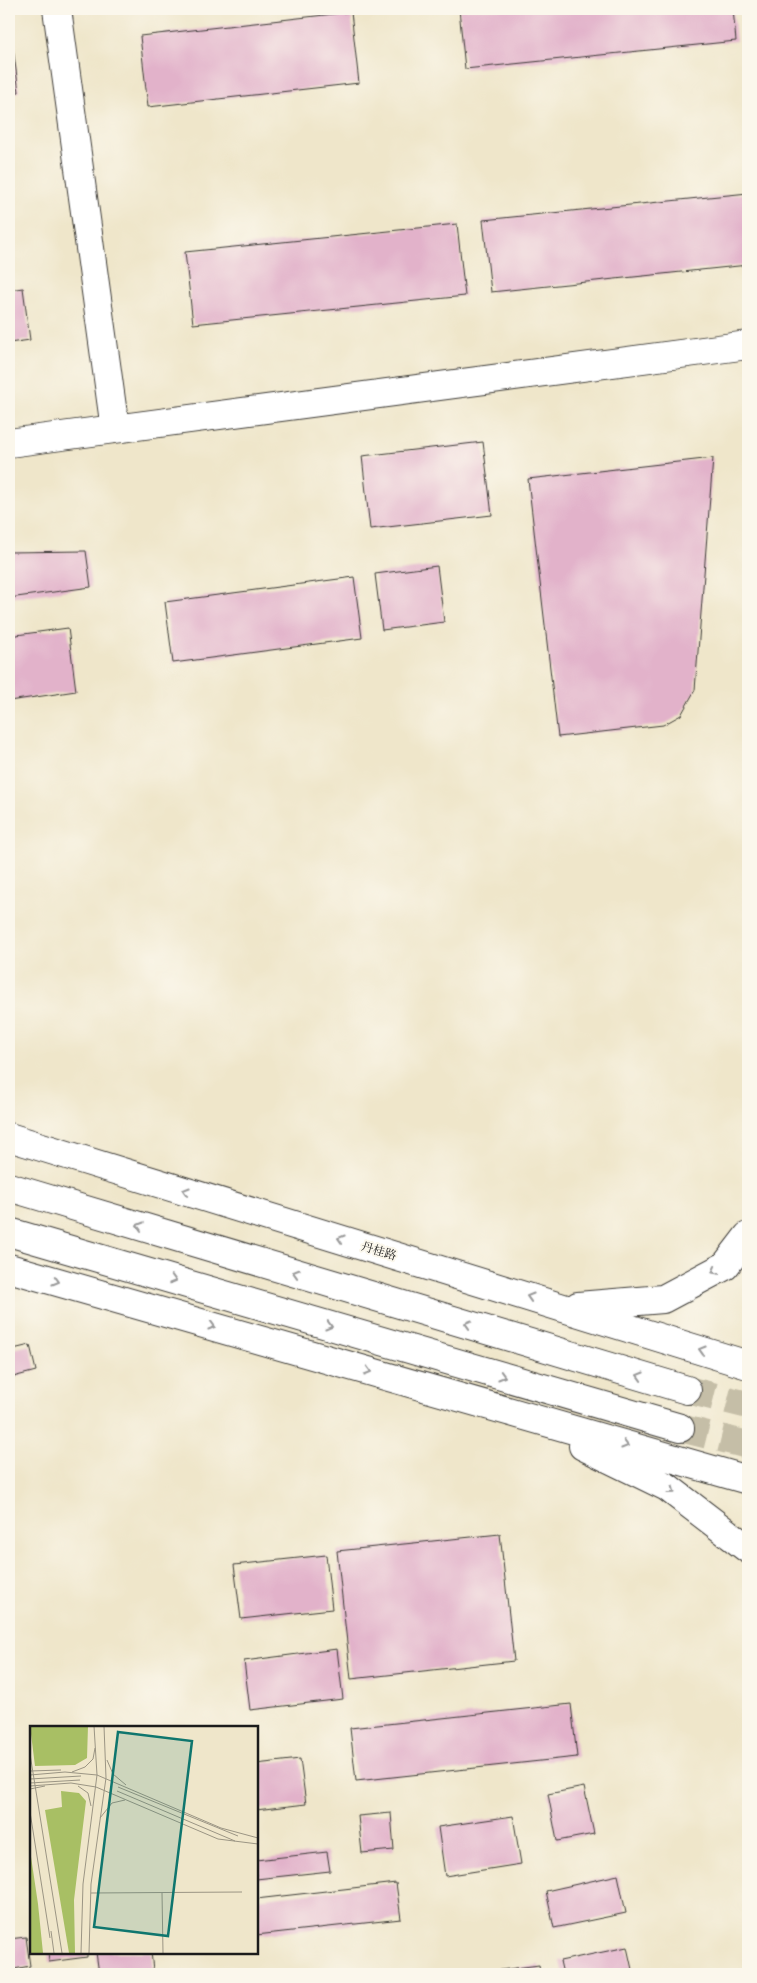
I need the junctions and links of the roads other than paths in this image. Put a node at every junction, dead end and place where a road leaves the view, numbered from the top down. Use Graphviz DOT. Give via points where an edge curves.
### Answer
graph roads {
  1 [pos="57,9"];
  2 [pos="748,346"];
  3 [pos="115,429"];
  4 [pos="9,443"];
  5 [pos="9,1137"];
  6 [pos="9,1186"];
  7 [pos="9,1232"];
  8 [pos="748,1236"];
  9 [pos="9,1268"];
  10 [pos="564,1308"];
  11 [pos="748,1365"];
  12 [pos="687,1390"];
  13 [pos="519,1414"];
  14 [pos="680,1428"];
  15 [pos="748,1480"];
  16 [pos="748,1549"];
  1 -- 3 [label="main road"];
  2 -- 3 [label="main road"];
  3 -- 4 [label="main road"];
  10 -- 5 [label="main road, 丹桂路, one-way"];
  12 -- 6 [label="main road, one-way"];
  7 -- 14 [label="main road, one-way"];
  8 -- 10 [label="main road, one-way" via="725,1266 663,1299"];
  9 -- 13 [label="main road, one-way"];
  11 -- 10 [label="main road, 丹桂路, one-way"];
  13 -- 15 [label="main road, one-way"];
  13 -- 16 [label="main road, one-way" via="667,1487"];
}
